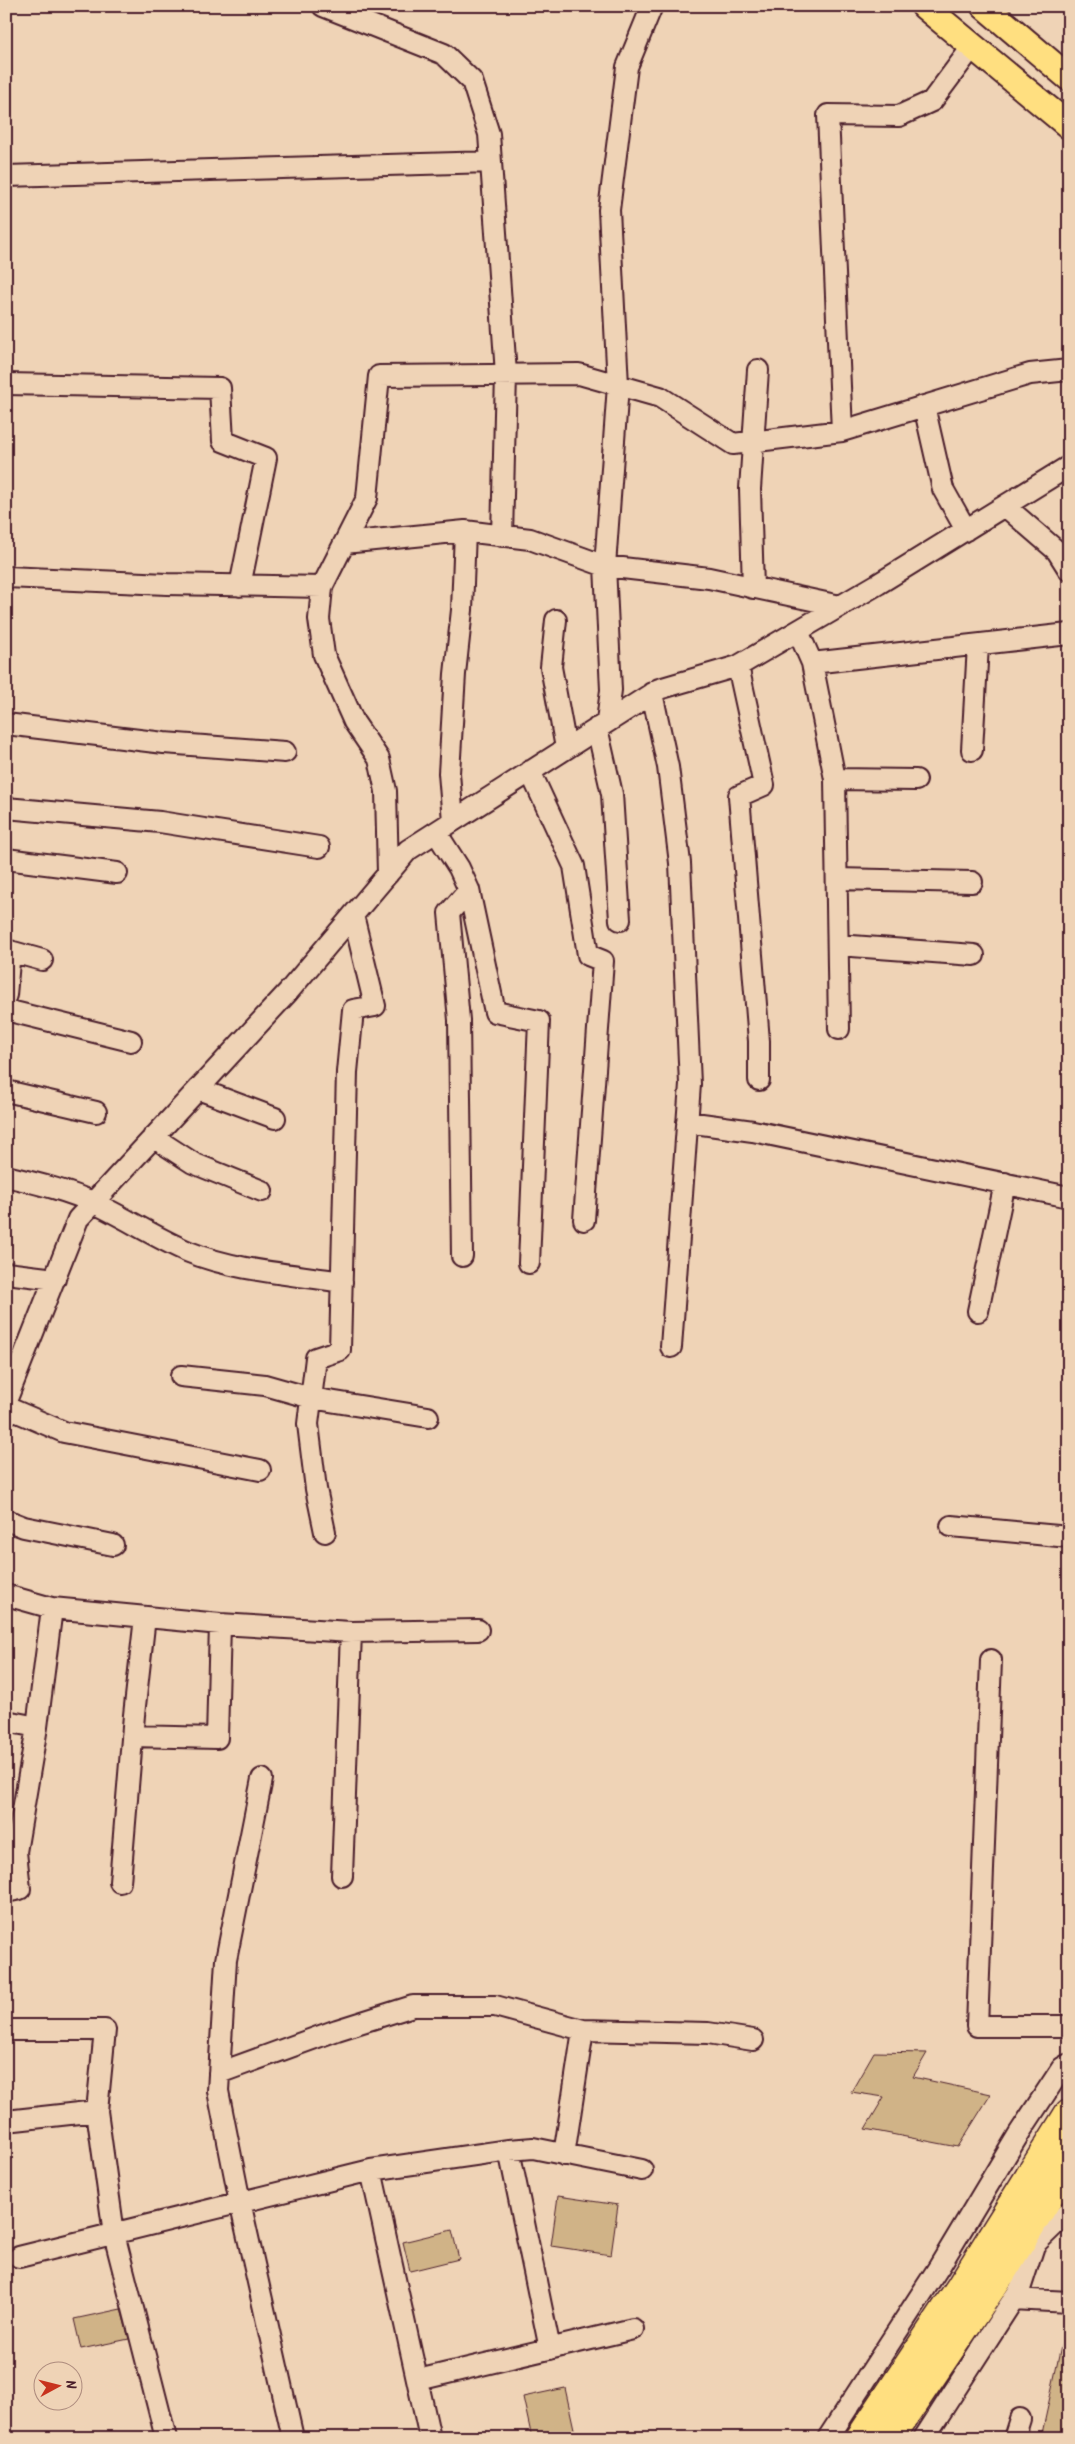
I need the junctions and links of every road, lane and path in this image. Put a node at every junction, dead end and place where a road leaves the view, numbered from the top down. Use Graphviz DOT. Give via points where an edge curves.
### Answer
graph roads {
  1 [pos="322,6"];
  2 [pos="652,6"];
  3 [pos="924,6"];
  4 [pos="984,6"];
  5 [pos="973,46"];
  6 [pos="1069,78"];
  7 [pos="1069,126"];
  8 [pos="491,162"];
  9 [pos="6,176"];
  10 [pos="758,370"];
  11 [pos="1069,370"];
  12 [pos="506,374"];
  13 [pos="6,384"];
  14 [pos="618,385"];
  15 [pos="924,406"];
  16 [pos="842,431"];
  17 [pos="753,442"];
  18 [pos="1069,466"];
  19 [pos="1005,506"];
  20 [pos="966,530"];
  21 [pos="465,531"];
  22 [pos="502,536"];
  23 [pos="344,543"];
  24 [pos="605,566"];
  25 [pos="1069,570"];
  26 [pos="6,576"];
  27 [pos="240,586"];
  28 [pos="322,587"];
  29 [pos="754,588"];
  30 [pos="840,606"];
  31 [pos="556,620"];
  32 [pos="798,631"];
  33 [pos="1069,634"];
  34 [pos="978,645"];
  35 [pos="812,663"];
  36 [pos="738,666"];
  37 [pos="652,693"];
  38 [pos="6,724"];
  39 [pos="602,724"];
  40 [pos="566,748"];
  41 [pos="972,750"];
  42 [pos="285,752"];
  43 [pos="530,771"];
  44 [pos="835,779"];
  45 [pos="916,780"];
  46 [pos="6,808"];
  47 [pos="453,821"];
  48 [pos="436,832"];
  49 [pos="319,847"];
  50 [pos="6,859"];
  51 [pos="117,873"];
  52 [pos="388,874"];
  53 [pos="837,879"];
  54 [pos="972,882"];
  55 [pos="469,890"];
  56 [pos="353,915"];
  57 [pos="620,920"];
  58 [pos="838,946"];
  59 [pos="8,951"];
  60 [pos="974,955"];
  61 [pos="42,960"];
  62 [pos="6,995"];
  63 [pos="6,1010"];
  64 [pos="839,1029"];
  65 [pos="131,1041"];
  66 [pos="758,1080"];
  67 [pos="198,1089"];
  68 [pos="6,1091"];
  69 [pos="96,1112"];
  70 [pos="275,1118"];
  71 [pos="687,1122"];
  72 [pos="154,1137"];
  73 [pos="6,1176"];
  74 [pos="1005,1183"];
  75 [pos="262,1191"];
  76 [pos="1069,1197"];
  77 [pos="93,1202"];
  78 [pos="584,1220"];
  79 [pos="462,1256"];
  80 [pos="529,1263"];
  81 [pos="6,1273"];
  82 [pos="55,1278"];
  83 [pos="342,1282"];
  84 [pos="978,1311"];
  85 [pos="671,1347"];
  86 [pos="181,1376"];
  87 [pos="10,1380"];
  88 [pos="311,1398"];
  89 [pos="6,1401"];
  90 [pos="6,1407"];
  91 [pos="428,1417"];
  92 [pos="260,1470"];
  93 [pos="6,1520"];
  94 [pos="951,1526"];
  95 [pos="325,1532"];
  96 [pos="1069,1537"];
  97 [pos="113,1546"];
  98 [pos="6,1595"];
  99 [pos="52,1608"];
  100 [pos="145,1617"];
  101 [pos="220,1624"];
  102 [pos="478,1630"];
  103 [pos="351,1632"];
  104 [pos="991,1660"];
  105 [pos="6,1721"];
  106 [pos="37,1727"];
  107 [pos="132,1736"];
  108 [pos="262,1779"];
  109 [pos="11,1852"];
  110 [pos="342,1876"];
  111 [pos="120,1882"];
  112 [pos="6,1892"];
  113 [pos="1069,2026"];
  114 [pos="6,2030"];
  115 [pos="583,2030"];
  116 [pos="753,2040"];
  117 [pos="1066,2063"];
  118 [pos="219,2073"];
  119 [pos="97,2111"];
  120 [pos="1069,2113"];
  121 [pos="6,2121"];
  122 [pos="509,2150"];
  123 [pos="564,2155"];
  124 [pos="1069,2164"];
  125 [pos="371,2170"];
  126 [pos="642,2170"];
  127 [pos="240,2202"];
  128 [pos="1063,2205"];
  129 [pos="114,2234"];
  130 [pos="20,2257"];
  131 [pos="1011,2287"];
  132 [pos="973,2291"];
  133 [pos="1069,2302"];
  134 [pos="634,2329"];
  135 [pos="550,2349"];
  136 [pos="418,2380"];
  137 [pos="166,2438"];
  138 [pos="293,2438"];
  139 [pos="430,2438"];
  140 [pos="828,2438"];
  141 [pos="860,2438"];
  142 [pos="890,2438"];
  143 [pos="924,2438"];
  1 -- 8 [label="street" via="444,54 472,81 490,134"];
  2 -- 14 [label="street" via="627,67 609,210"];
  3 -- 5 [label="main road"];
  4 -- 6 [label="main road"];
  5 -- 7 [label="main road"];
  5 -- 16 [label="street" via="932,101 899,116 828,115"];
  8 -- 9 [label="street"];
  8 -- 12 [label="street"];
  10 -- 17 [label="street"];
  11 -- 15 [label="street" via="1030,374"];
  12 -- 14 [label="street" via="580,374"];
  12 -- 22 [label="street"];
  12 -- 23 [label="street" via="380,376 367,498"];
  13 -- 27 [label="street" via="220,388 223,442 266,458"];
  14 -- 17 [label="street" via="660,397 733,444"];
  14 -- 24 [label="street"];
  15 -- 16 [label="street"];
  15 -- 20 [label="street" via="943,489"];
  16 -- 17 [label="street"];
  17 -- 29 [label="street" via="750,489"];
  18 -- 19 [label="street"];
  19 -- 20 [label="street"];
  19 -- 25 [label="street" via="1057,551"];
  20 -- 30 [label="street"];
  21 -- 22 [label="street"];
  21 -- 23 [label="street"];
  21 -- 47 [label="street" via="449,773"];
  22 -- 24 [label="street" via="530,539"];
  23 -- 28 [label="street"];
  24 -- 29 [label="street" via="709,578"];
  24 -- 39 [label="street" via="611,690"];
  26 -- 27 [label="street"];
  27 -- 28 [label="street"];
  28 -- 52 [label="street" via="319,619 324,655 354,722 380,759 386,791"];
  29 -- 30 [label="street"];
  30 -- 32 [label="street"];
  31 -- 40 [label="street" via="551,667"];
  32 -- 35 [label="street"];
  32 -- 36 [label="street"];
  33 -- 34 [label="street"];
  34 -- 35 [label="street"];
  34 -- 41 [label="street"];
  35 -- 44 [label="street"];
  36 -- 37 [label="street"];
  36 -- 66 [label="street" via="764,784 739,796 759,1041"];
  37 -- 39 [label="street"];
  37 -- 71 [label="street" via="668,767 680,863 690,1084"];
  38 -- 42 [label="street" via="164,743"];
  39 -- 40 [label="street"];
  39 -- 57 [label="street" via="612,794"];
  40 -- 43 [label="street"];
  43 -- 47 [label="street"];
  43 -- 78 [label="street" via="574,866 588,955 603,961"];
  44 -- 45 [label="street"];
  44 -- 53 [label="street"];
  46 -- 49 [label="street" via="160,822"];
  47 -- 48 [label="street"];
  48 -- 52 [label="street" via="408,850"];
  48 -- 55 [label="street"];
  50 -- 51 [label="street"];
  52 -- 56 [label="street"];
  53 -- 54 [label="street"];
  53 -- 58 [label="street"];
  55 -- 79 [label="street" via="449,913 459,1020"];
  55 -- 80 [label="street" via="495,1012 539,1021"];
  56 -- 67 [label="street" via="288,992"];
  56 -- 83 [label="street" via="375,1006 353,1010 347,1072"];
  58 -- 60 [label="street"];
  58 -- 64 [label="street"];
  59 -- 61 [label="street"];
  59 -- 62 [label="street"];
  63 -- 65 [label="street"];
  67 -- 70 [label="street"];
  67 -- 72 [label="street"];
  68 -- 69 [label="street"];
  71 -- 74 [label="street" via="753,1131"];
  71 -- 85 [label="street"];
  72 -- 75 [label="street" via="193,1163"];
  72 -- 77 [label="street"];
  73 -- 77 [label="street"];
  74 -- 76 [label="street"];
  74 -- 84 [label="street"];
  77 -- 82 [label="street" via="78,1218"];
  77 -- 83 [label="street" via="190,1252 242,1267"];
  81 -- 82 [label="street"];
  82 -- 87 [label="street"];
  83 -- 88 [label="street" via="340,1350 316,1358"];
  86 -- 88 [label="street" via="265,1386"];
  87 -- 89 [label="street"];
  88 -- 91 [label="street"];
  88 -- 95 [label="street" via="308,1424"];
  90 -- 92 [label="street" via="64,1432"];
  93 -- 97 [label="street" via="24,1527"];
  94 -- 96 [label="street"];
  98 -- 99 [label="street"];
  99 -- 100 [label="street"];
  99 -- 106 [label="street"];
  100 -- 101 [label="street"];
  100 -- 107 [label="street"];
  101 -- 103 [label="street"];
  101 -- 107 [label="street" via="217,1738"];
  102 -- 103 [label="street"];
  103 -- 110 [label="street"];
  104 -- 113 [label="street" via="977,2026"];
  105 -- 106 [label="street"];
  106 -- 109 [label="street"];
  107 -- 111 [label="street"];
  108 -- 118 [label="street" via="226,1960"];
  109 -- 112 [label="street" via="20,1889"];
  114 -- 119 [label="street" via="105,2030"];
  115 -- 116 [label="street" via="708,2033"];
  115 -- 118 [label="street" via="495,2006 413,2006"];
  115 -- 123 [label="street"];
  117 -- 140 [label="street"];
  118 -- 127 [label="street" via="218,2091"];
  119 -- 121 [label="street"];
  119 -- 129 [label="street"];
  120 -- 132 [label="highway"];
  122 -- 123 [label="street" via="533,2148"];
  122 -- 125 [label="street"];
  122 -- 135 [label="street"];
  123 -- 126 [label="street"];
  124 -- 128 [label="highway"];
  125 -- 127 [label="street"];
  125 -- 136 [label="street"];
  127 -- 129 [label="street"];
  127 -- 138 [label="street"];
  128 -- 131 [label="highway"];
  128 -- 131 [label="street" via="1034,2245"];
  129 -- 130 [label="street"];
  129 -- 137 [label="street"];
  131 -- 132 [label="highway"];
  131 -- 133 [label="street"];
  131 -- 143 [label="street"];
  132 -- 141 [label="highway"];
  132 -- 142 [label="highway"];
  134 -- 135 [label="street"];
  135 -- 136 [label="street"];
  136 -- 139 [label="street"];
}
